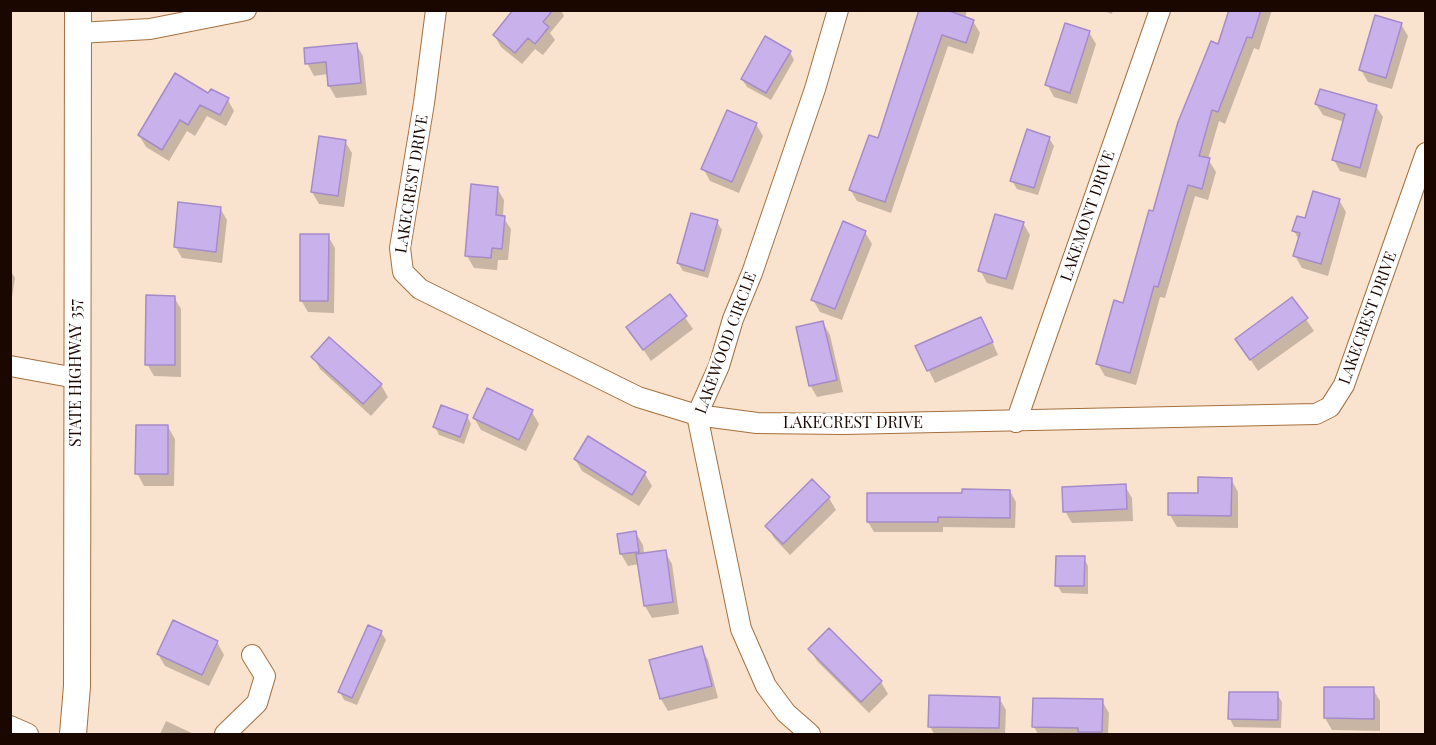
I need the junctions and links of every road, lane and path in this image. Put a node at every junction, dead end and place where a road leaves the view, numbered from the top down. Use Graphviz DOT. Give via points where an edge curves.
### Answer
graph roads {
  1 [pos="246,10"];
  2 [pos="436,10"];
  3 [pos="838,10"];
  4 [pos="1160,10"];
  5 [pos="78,22"];
  6 [pos="1425,153"];
  7 [pos="10,366"];
  8 [pos="76,378"];
  9 [pos="697,415"];
  10 [pos="1016,422"];
  11 [pos="252,655"];
  12 [pos="10,726"];
  13 [pos="28,735"];
  14 [pos="73,735"];
  15 [pos="225,735"];
  16 [pos="810,735"];
  1 -- 5 [label="street" via="159,28"];
  2 -- 9 [label="street, LAKECREST DRIVE" via="400,248 403,272 420,289 628,392"];
  3 -- 9 [label="street, LAKEWOOD CIRCLE" via="752,273"];
  4 -- 10 [label="street, LAKEMONT DRIVE"];
  5 -- 8 [label="main road, STATE HIGHWAY 357"];
  6 -- 10 [label="street, LAKECREST DRIVE" via="1347,376 1335,401 1324,411 1290,417"];
  7 -- 8 [label="street"];
  8 -- 14 [label="main road, STATE HIGHWAY 357" via="77,686"];
  9 -- 10 [label="street, LAKECREST DRIVE" via="757,423"];
  9 -- 16 [label="street, LAKEWOOD CIRCLE" via="741,629 766,686 786,713"];
  11 -- 15 [label="street" via="265,676 258,703"];
  12 -- 13 [label="street"];
}
